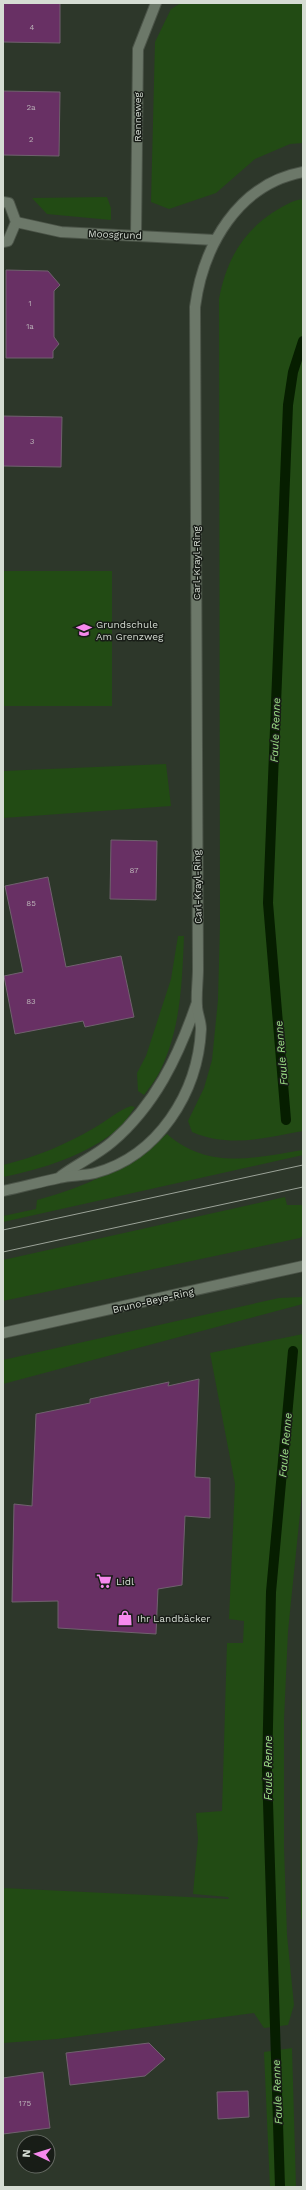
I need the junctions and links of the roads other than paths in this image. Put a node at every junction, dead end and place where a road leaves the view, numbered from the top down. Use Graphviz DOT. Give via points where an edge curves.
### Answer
graph roads {
  1 [pos="156,3"];
  2 [pos="303,172"];
  3 [pos="3,202"];
  4 [pos="16,222"];
  5 [pos="136,235"];
  6 [pos="215,240"];
  7 [pos="3,242"];
  8 [pos="197,1005"];
  9 [pos="60,1178"];
  10 [pos="3,1191"];
  11 [pos="303,1266"];
  12 [pos="3,1333"];
  1 -- 5 [label="street, Renneweg" via="138,49"];
  2 -- 6 [label="street, Carl-Krayl-Ring" via="286,175 251,196 224,224"];
  3 -- 4 [label="street" via="9,203"];
  4 -- 5 [label="street, Moosgrund" via="61,232"];
  4 -- 7 [label="street" via="8,241"];
  5 -- 6 [label="street, Moosgrund"];
  6 -- 8 [label="street, Carl-Krayl-Ring" via="197,291 194,319"];
  8 -- 9 [label="street, Carl-Krayl-Ring" via="184,1041 164,1081 146,1107 111,1143"];
  8 -- 9 [label="street, Carl-Krayl-Ring" via="201,1028 197,1055 185,1094 168,1124 137,1153 118,1164 95,1173"];
  9 -- 10 [label="street, Carl-Krayl-Ring"];
  11 -- 12 [label="street, Bruno-Beye-Ring"];
}
